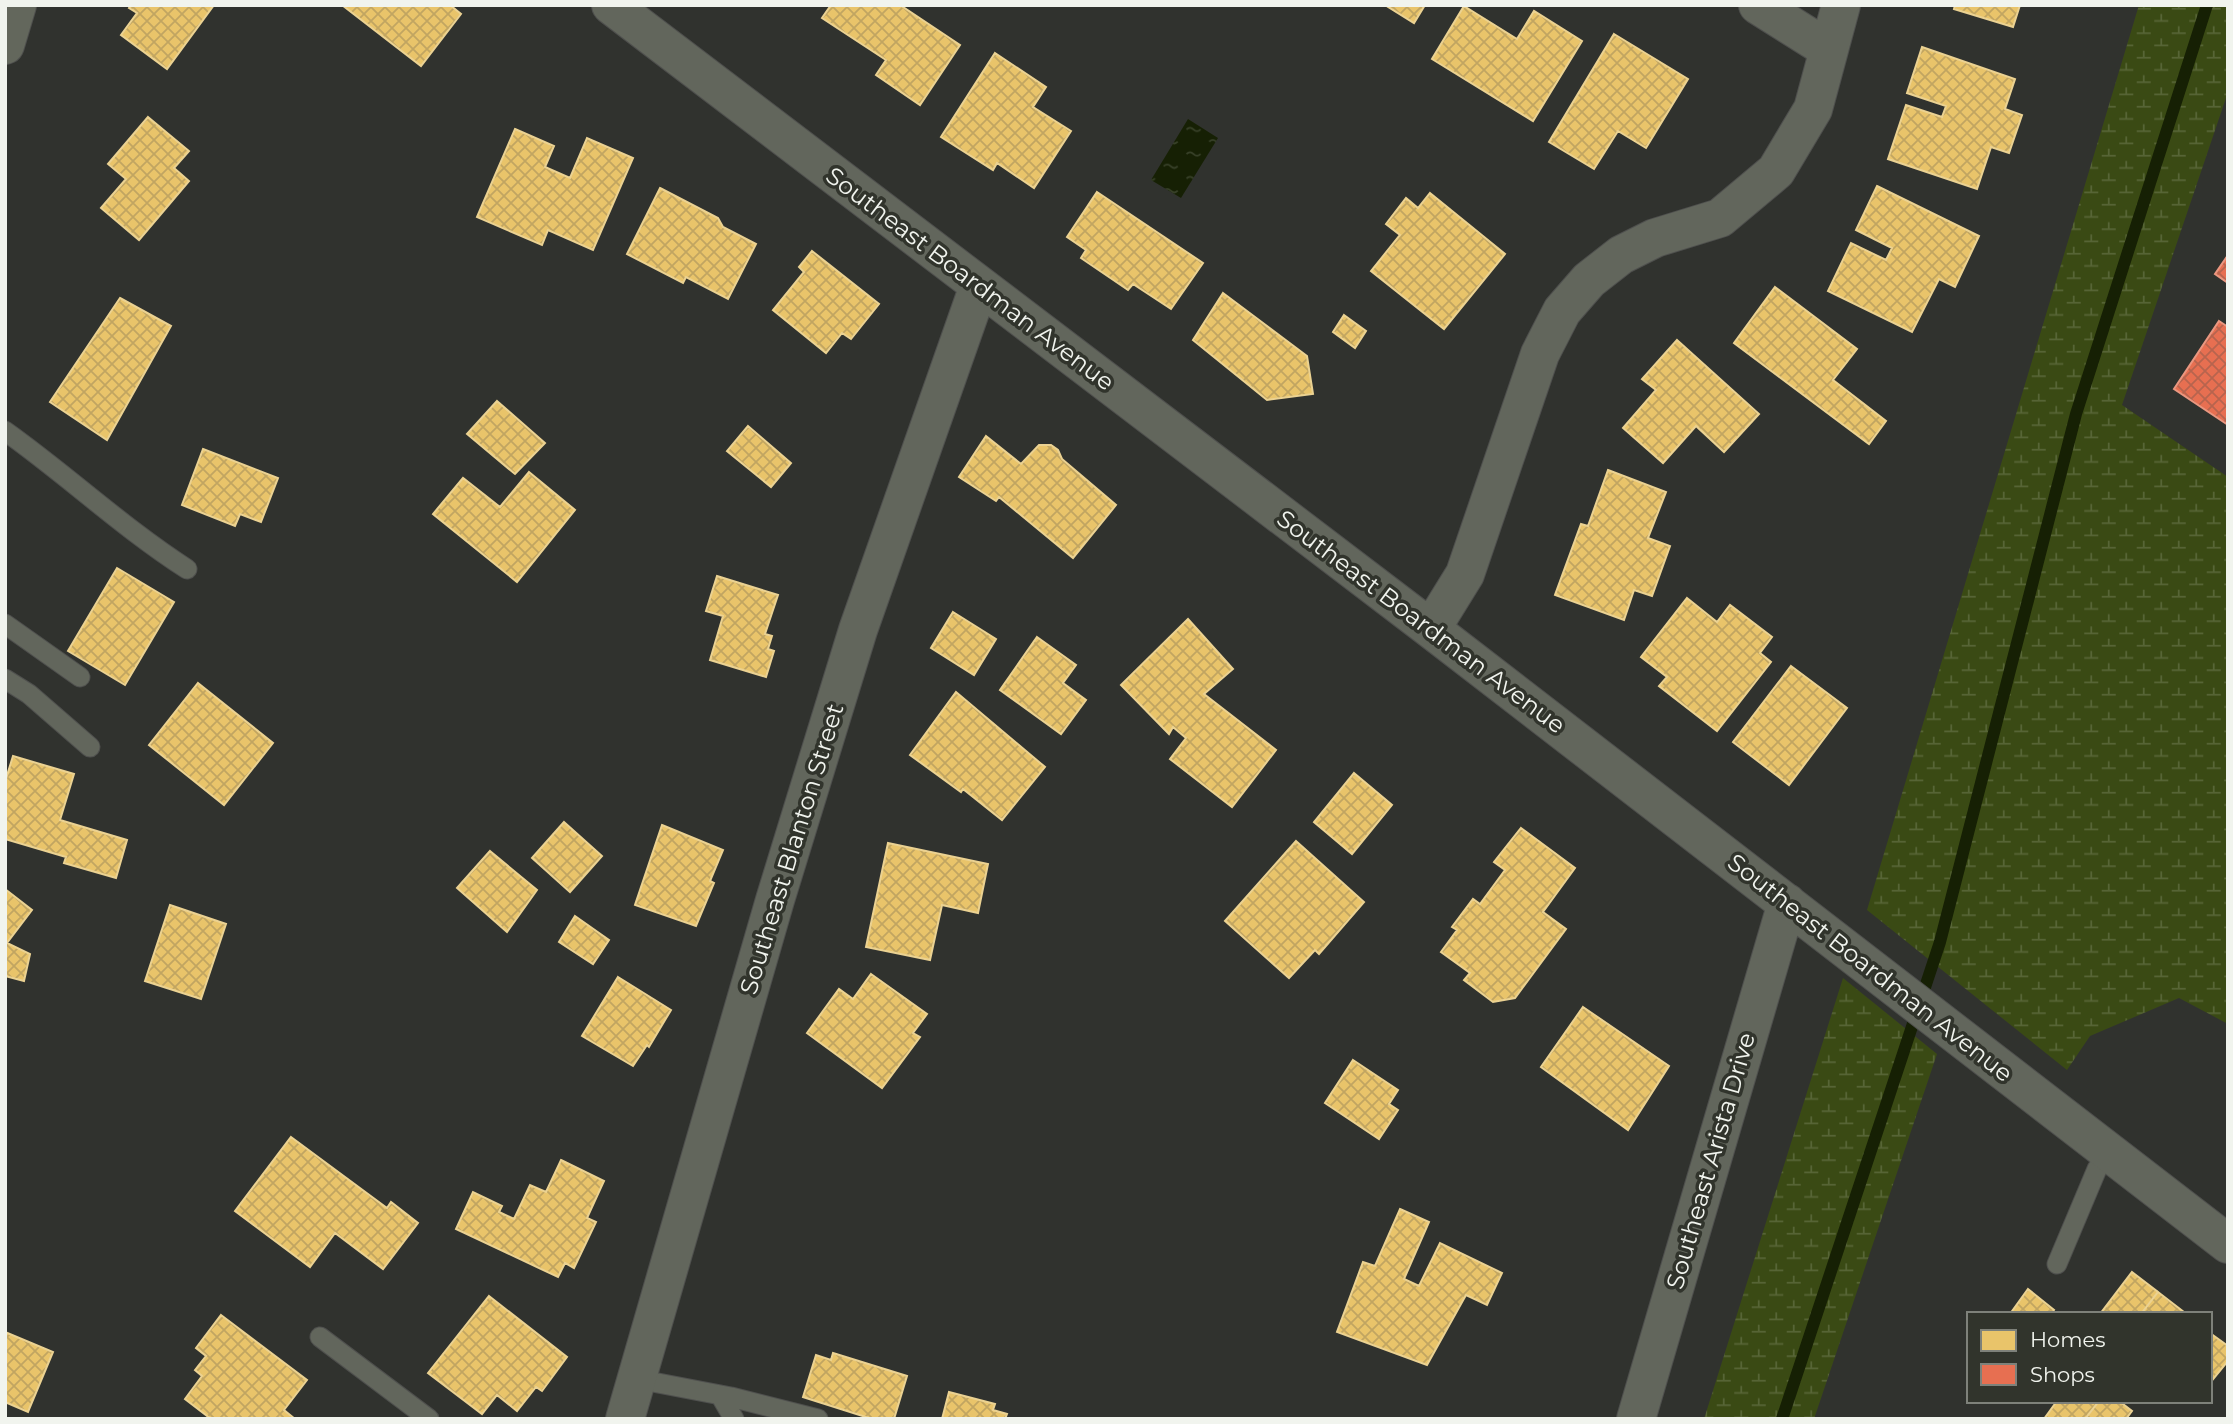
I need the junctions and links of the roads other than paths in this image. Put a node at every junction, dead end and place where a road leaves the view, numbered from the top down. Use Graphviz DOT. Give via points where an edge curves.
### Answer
graph roads {
  1 [pos="17,5"];
  2 [pos="611,5"];
  3 [pos="1758,5"];
  4 [pos="1841,5"];
  5 [pos="5,45"];
  6 [pos="1828,49"];
  7 [pos="979,286"];
  8 [pos="5,431"];
  9 [pos="187,569"];
  10 [pos="5,624"];
  11 [pos="1431,629"];
  12 [pos="80,677"];
  13 [pos="5,679"];
  14 [pos="90,747"];
  15 [pos="1787,903"];
  16 [pos="2109,1153"];
  17 [pos="2228,1244"];
  18 [pos="2057,1264"];
  19 [pos="320,1337"];
  20 [pos="637,1379"];
  21 [pos="720,1395"];
  22 [pos="429,1419"];
  23 [pos="625,1419"];
  24 [pos="734,1419"];
  25 [pos="818,1419"];
  26 [pos="1636,1419"];
  1 -- 5 [label="street"];
  2 -- 7 [label="street, Southeast Boardman Avenue"];
  3 -- 6 [label="street"];
  4 -- 6 [label="street"];
  6 -- 11 [label="street" via="1813,109 1776,171 1720,218 1621,255 1589,280 1562,311 1540,354 1465,574"];
  7 -- 11 [label="street, Southeast Boardman Avenue"];
  7 -- 20 [label="street, Southeast Blanton Street" via="858,630"];
  8 -- 9 [label="lane"];
  10 -- 12 [label="lane"];
  11 -- 15 [label="street, Southeast Boardman Avenue"];
  13 -- 14 [label="lane"];
  15 -- 16 [label="street, Southeast Boardman Avenue"];
  15 -- 26 [label="street, Southeast Arista Drive"];
  16 -- 17 [label="street, Southeast Boardman Avenue"];
  16 -- 18 [label="lane" via="2097,1169"];
  19 -- 22 [label="lane"];
  20 -- 21 [label="lane"];
  20 -- 23 [label="street, Southeast Blanton Street"];
  21 -- 24 [label="lane"];
  21 -- 25 [label="lane"];
}
